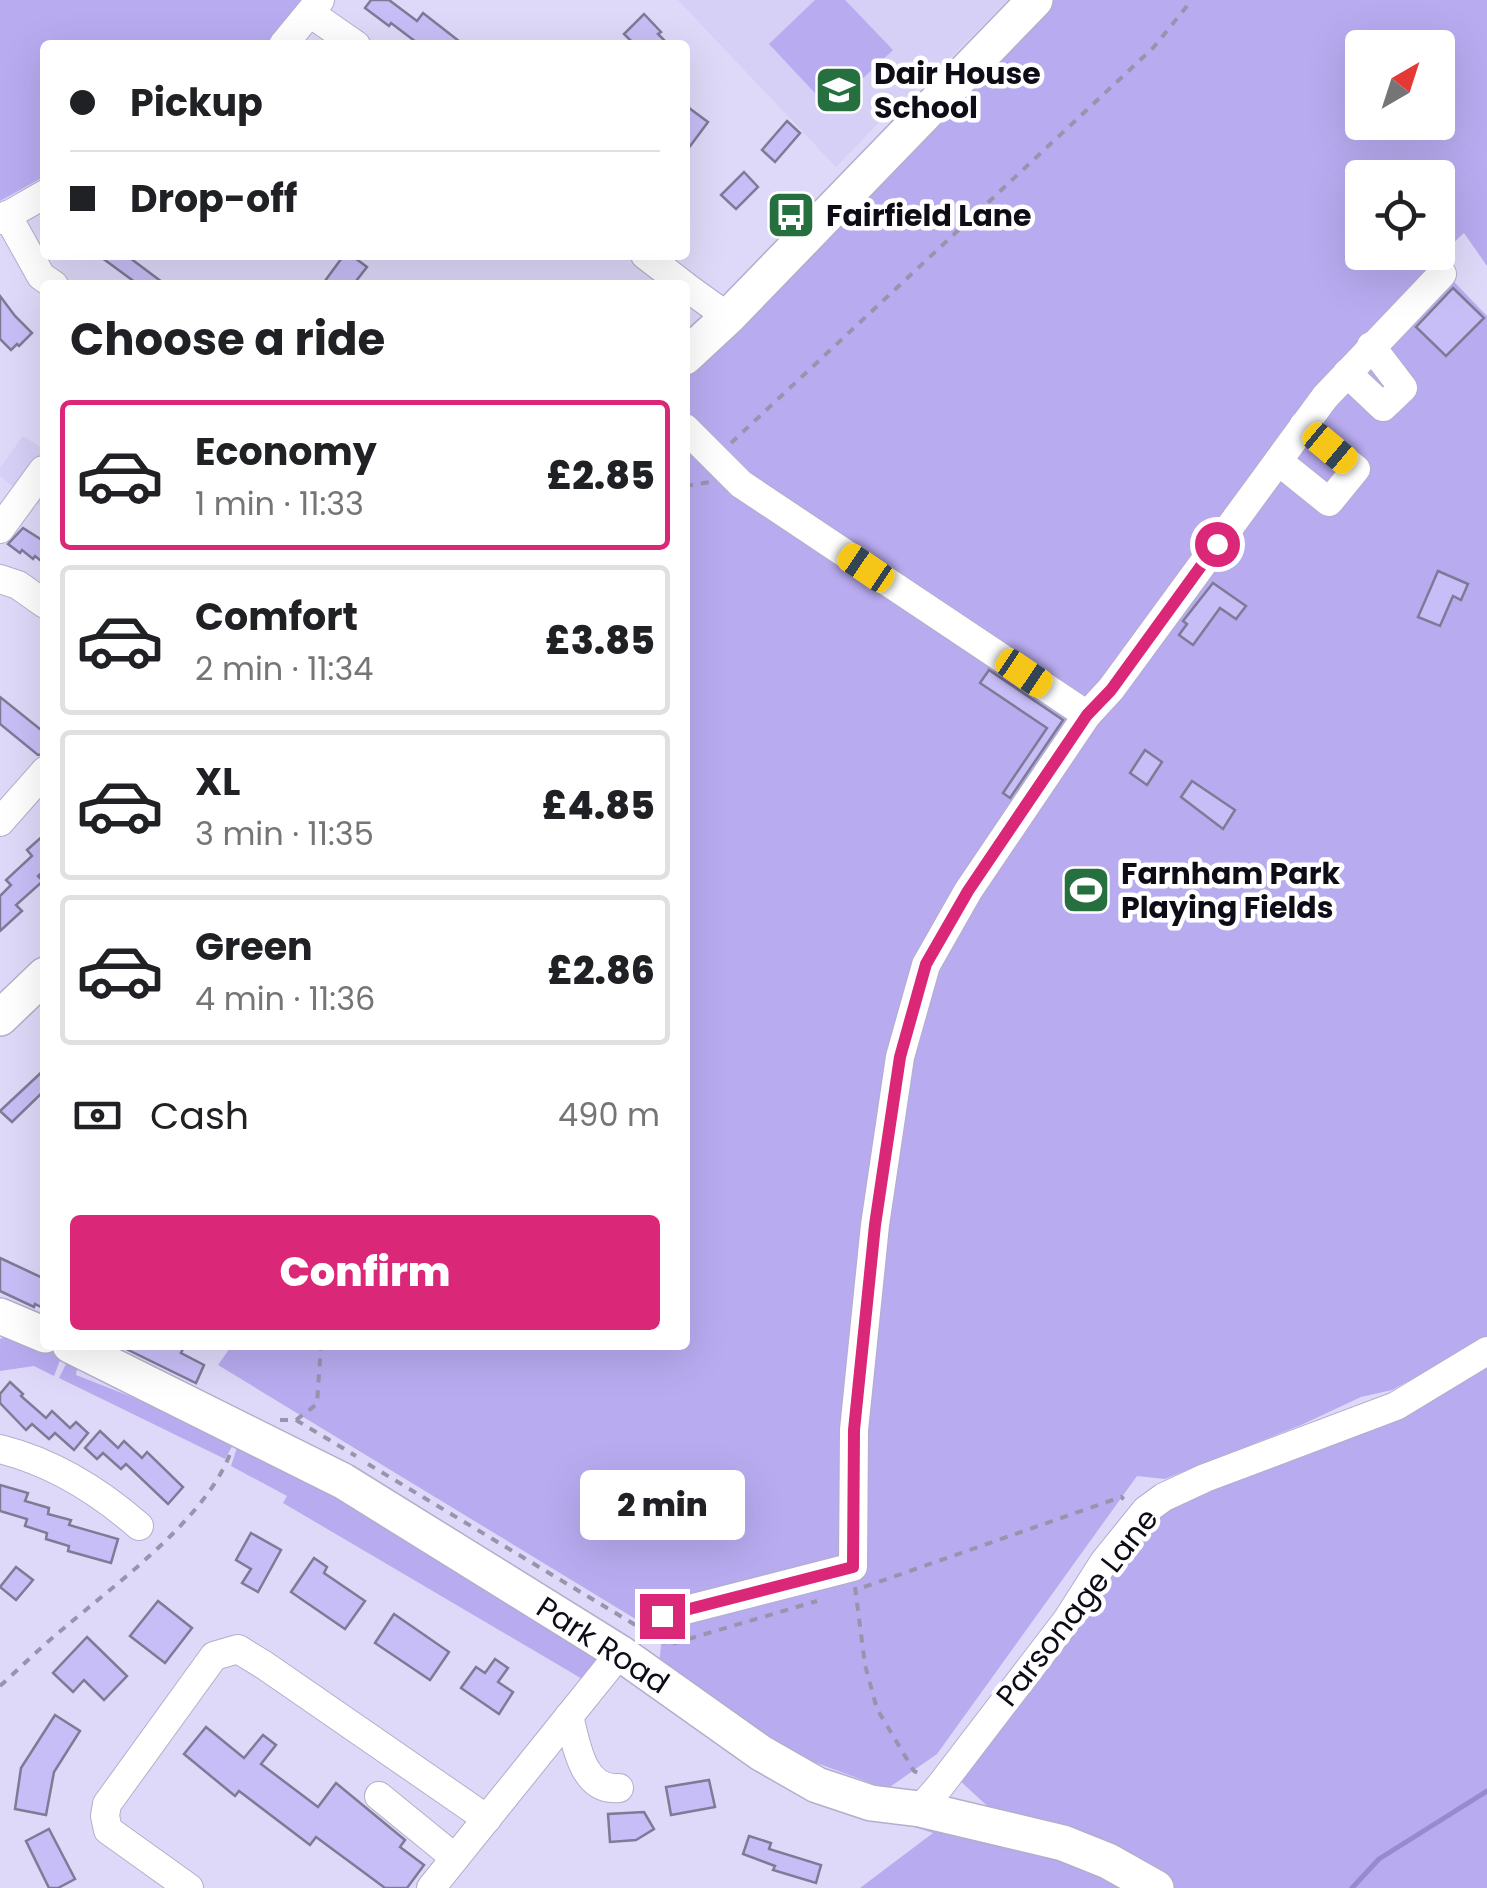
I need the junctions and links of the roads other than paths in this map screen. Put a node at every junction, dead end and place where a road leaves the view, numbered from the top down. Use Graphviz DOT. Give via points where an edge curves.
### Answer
graph roads {
  1 [pos="1035,0"];
  2 [pos="315,6"];
  3 [pos="287,40"];
  4 [pos="351,40"];
  5 [pos="40,197"];
  6 [pos="3,218"];
  7 [pos="652,260"];
  8 [pos="1442,274"];
  9 [pos="47,280"];
  10 [pos="678,280"];
  11 [pos="690,289"];
  12 [pos="728,317"];
  13 [pos="1371,346"];
  14 [pos="690,352"];
  15 [pos="1347,373"];
  16 [pos="1304,426"];
  17 [pos="690,433"];
  18 [pos="1278,461"];
  19 [pos="36,465"];
  20 [pos="0,529"];
  21 [pos="0,579"];
  22 [pos="40,600"];
  23 [pos="1087,715"];
  24 [pos="40,776"];
  25 [pos="0,822"];
  26 [pos="40,980"];
  27 [pos="0,1018"];
  28 [pos="0,1316"];
  29 [pos="40,1332"];
  30 [pos="80,1350"];
  31 [pos="1487,1352"];
  32 [pos="0,1449"];
  33 [pos="139,1526"];
  34 [pos="662,1616"];
  35 [pos="620,1652"];
  36 [pos="569,1716"];
  37 [pos="619,1788"];
  38 [pos="379,1796"];
  39 [pos="930,1797"];
  40 [pos="487,1819"];
  41 [pos="455,1858"];
  42 [pos="190,1888"];
  43 [pos="431,1888"];
  44 [pos="1156,1888"];
  1 -- 12 [label="main road"];
  2 -- 3 [label="street"];
  2 -- 4 [label="street"];
  5 -- 6 [label="street"];
  6 -- 9 [label="street"];
  7 -- 10 [label="street"];
  8 -- 13 [label="street"];
  11 -- 12 [label="street"];
  12 -- 14 [label="main road"];
  13 -- 15 [label="street"];
  13 -- 15 [label="street" via="1403,388 1383,407"];
  15 -- 16 [label="street"];
  16 -- 18 [label="street"];
  16 -- 18 [label="street" via="1356,470 1329,502"];
  17 -- 23 [label="street" via="741,484"];
  18 -- 23 [label="street"];
  19 -- 20 [label="street"];
  21 -- 22 [label="street"];
  23 -- 34 [label="street" via="926,964 900,1057 854,1430 854,1579"];
  24 -- 25 [label="street"];
  26 -- 27 [label="main road"];
  28 -- 29 [label="main road"];
  30 -- 35 [label="main road, Park Road" via="343,1481"];
  31 -- 39 [label="street, Parsonage Lane" via="1396,1406 1205,1478 1146,1510"];
  32 -- 33 [label="street" via="28,1456 105,1497"];
  35 -- 36 [label="street"];
  35 -- 39 [label="main road, Park Road" via="762,1754 817,1785 871,1802"];
  36 -- 37 [label="street" via="585,1769 602,1787"];
  36 -- 40 [label="street"];
  38 -- 41 [label="street"];
  39 -- 44 [label="main road, Park Road" via="1108,1861"];
  40 -- 41 [label="street"];
  40 -- 42 [label="street" via="238,1649 214,1656 107,1804 108,1830"];
  41 -- 43 [label="street"];
}
